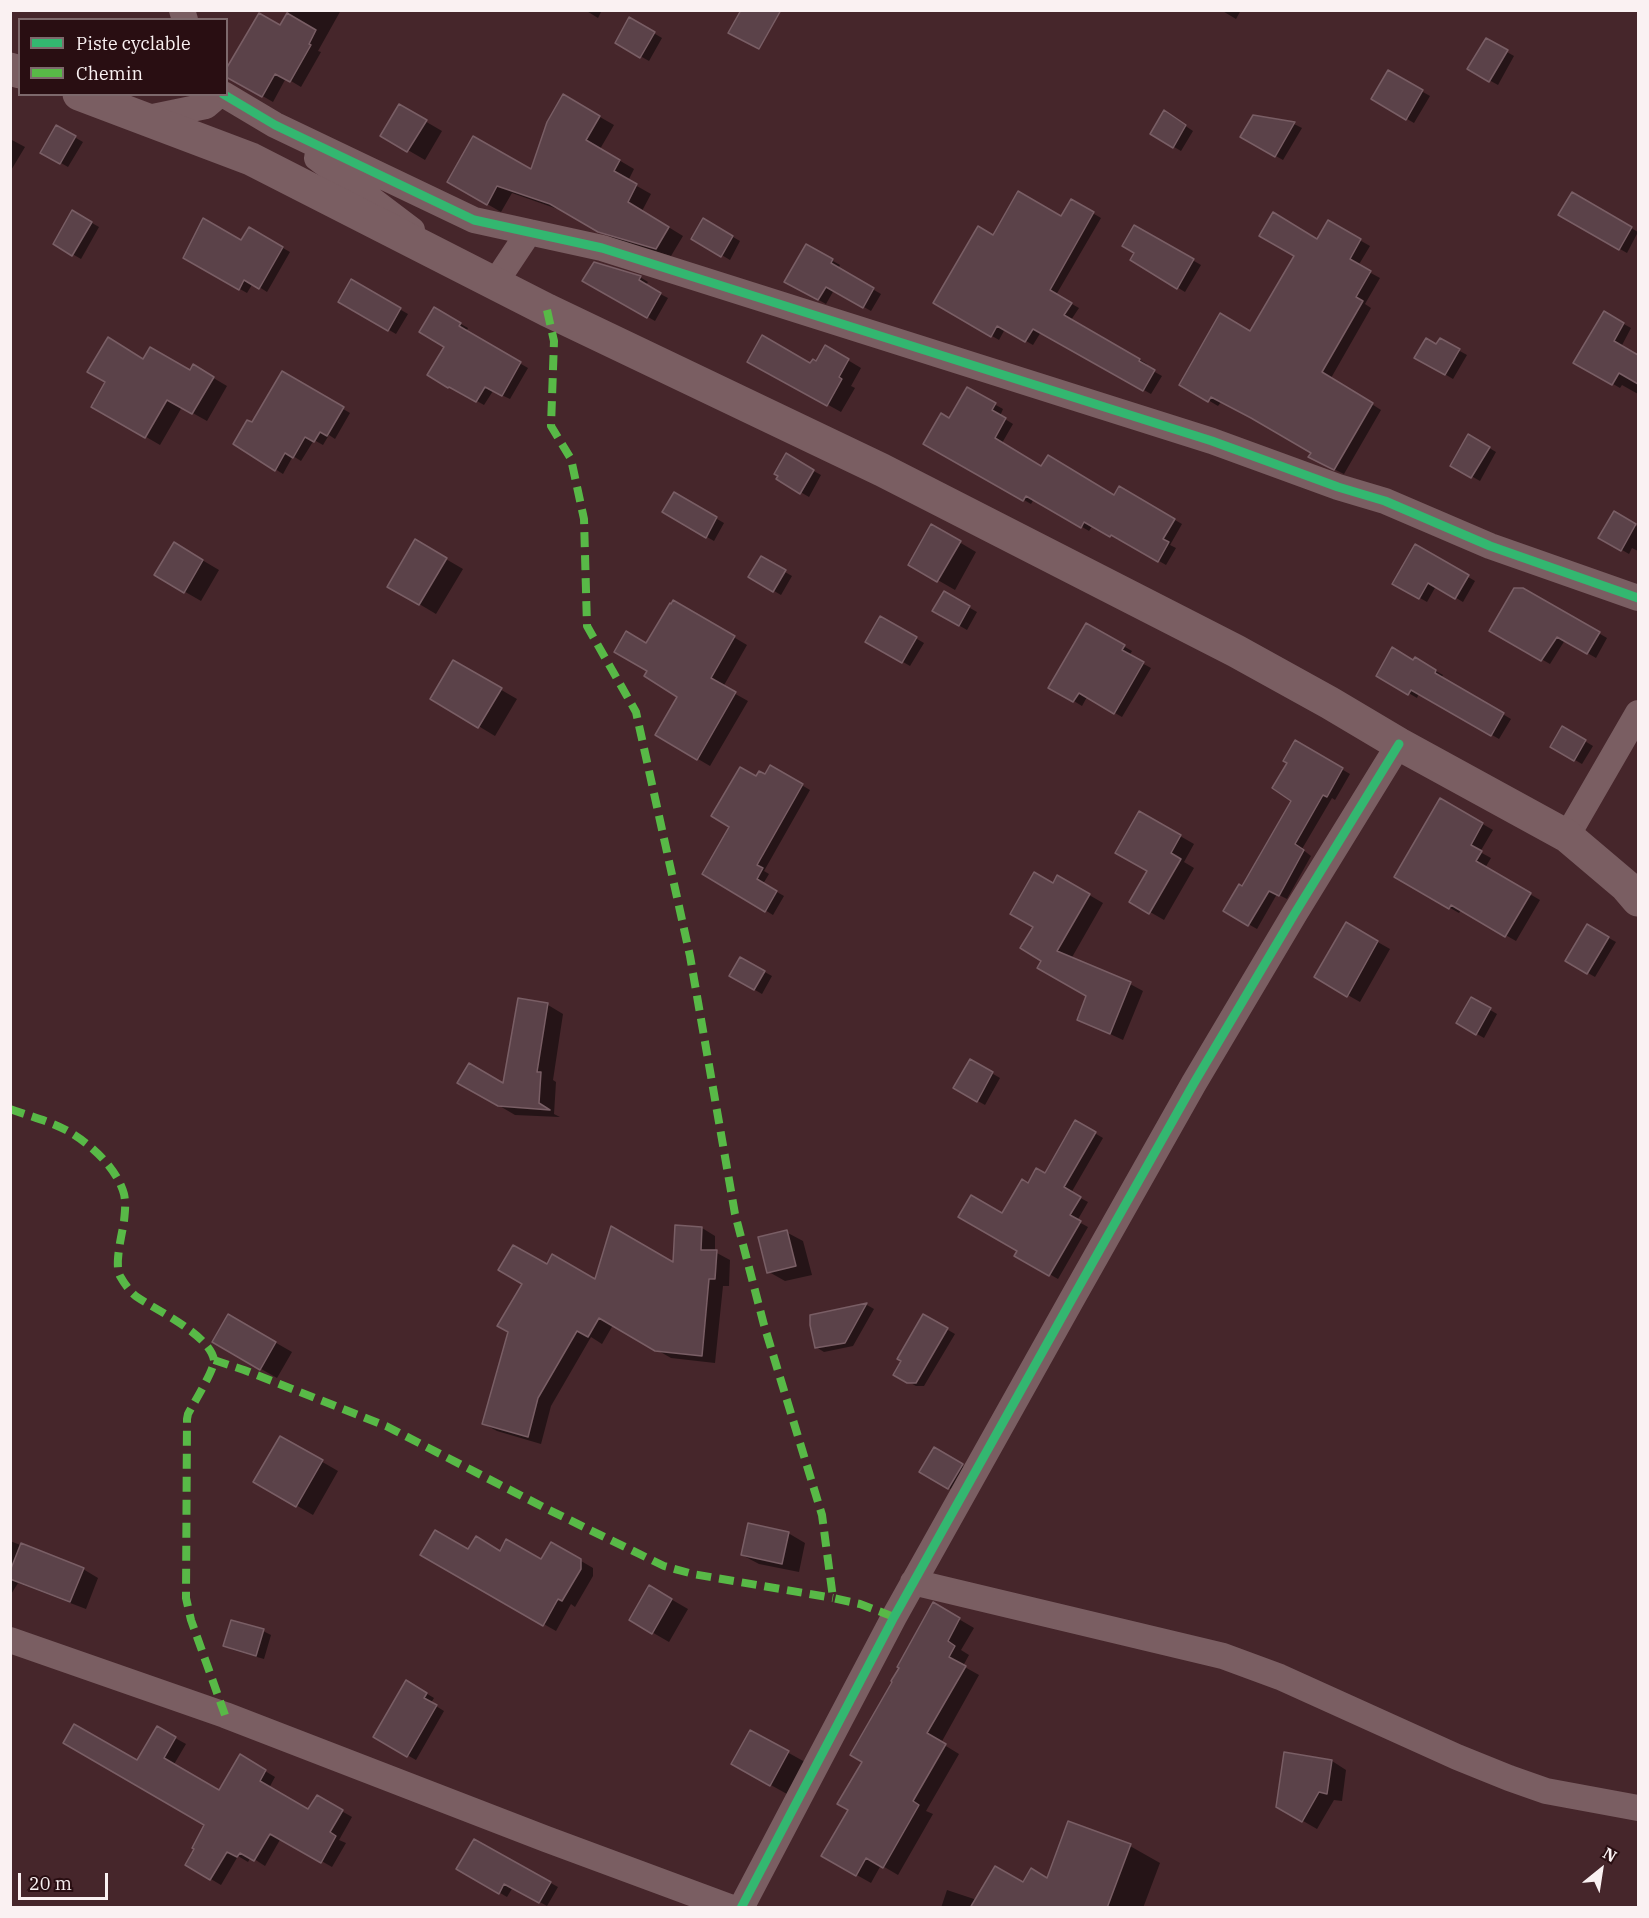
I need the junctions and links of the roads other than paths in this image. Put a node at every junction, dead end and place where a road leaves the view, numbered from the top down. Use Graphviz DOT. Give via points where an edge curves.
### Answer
graph roads {
  1 [pos="84,96"];
  2 [pos="214,96"];
  3 [pos="226,96"];
  4 [pos="143,119"];
  5 [pos="275,125"];
  6 [pos="529,232"];
  7 [pos="425,247"];
  8 [pos="495,284"];
  9 [pos="1638,598"];
  10 [pos="1638,713"];
  11 [pos="1399,744"];
  12 [pos="1567,836"];
  13 [pos="1638,900"];
  14 [pos="913,1582"];
  15 [pos="10,1640"];
  16 [pos="1638,1808"];
  17 [pos="732,1908"];
  18 [pos="741,1908"];
  1 -- 4 [label="main road"];
  2 -- 4 [label="street" via="206,106"];
  3 -- 5 [label="street"];
  4 -- 7 [label="main road" via="245,157"];
  5 -- 6 [label="street" via="474,220"];
  5 -- 7 [label="street" via="407,226"];
  6 -- 8 [label="street"];
  6 -- 9 [label="street" via="602,248 1212,441 1385,501 1490,546"];
  7 -- 8 [label="main road"];
  8 -- 11 [label="main road" via="882,470 1236,651"];
  10 -- 12 [label="street"];
  11 -- 12 [label="main road"];
  11 -- 14 [label="street" via="1194,1083"];
  12 -- 13 [label="main road"];
  14 -- 16 [label="street" via="1223,1656 1517,1781 1546,1791"];
  14 -- 18 [label="street"];
  15 -- 17 [label="street" via="225,1715"];
}
